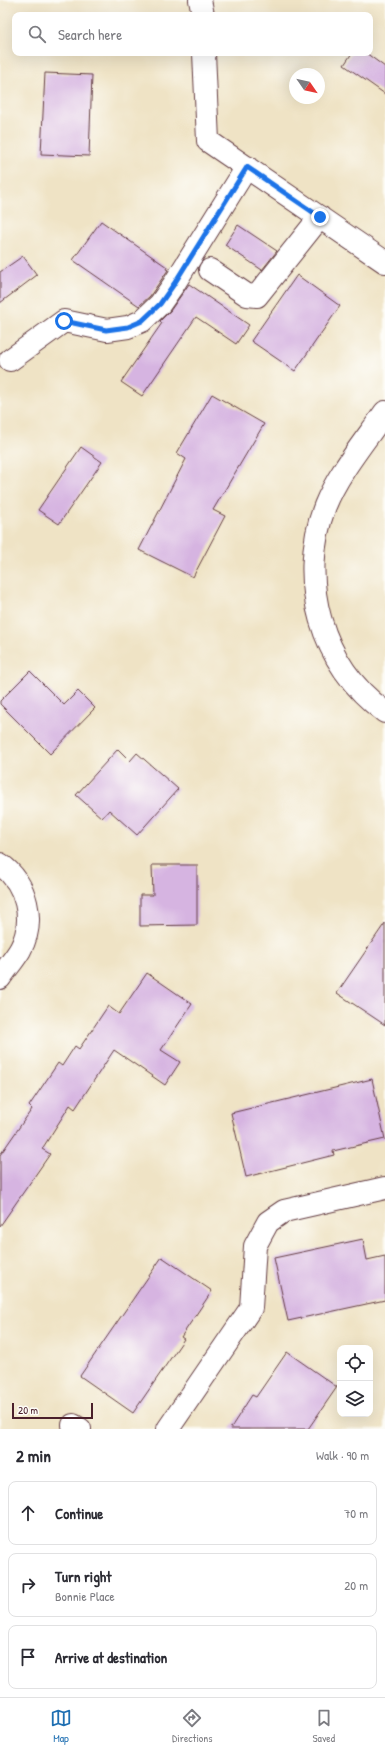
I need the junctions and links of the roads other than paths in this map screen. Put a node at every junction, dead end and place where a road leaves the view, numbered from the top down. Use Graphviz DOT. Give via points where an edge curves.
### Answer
graph roads {
  1 [pos="200,0"];
  2 [pos="202,12"];
  3 [pos="204,56"];
  4 [pos="247,167"];
  5 [pos="320,217"];
  6 [pos="385,262"];
  7 [pos="210,270"];
  8 [pos="10,360"];
  9 [pos="385,412"];
  10 [pos="385,712"];
  11 [pos="0,864"];
  12 [pos="0,978"];
  13 [pos="385,1188"];
  14 [pos="168,1429"];
  1 -- 2 [label="street"];
  3 -- 4 [label="street" via="208,141"];
  4 -- 5 [label="street"];
  4 -- 8 [label="street" via="174,284 160,304 142,321 128,327 106,330 64,321"];
  5 -- 6 [label="street"];
  5 -- 7 [label="street" via="257,296 247,296"];
  9 -- 10 [label="street" via="336,484 325,506 314,547 314,588 322,625 331,648 349,677"];
  11 -- 12 [label="street" via="15,879 25,896 28,912 27,931 20,949"];
  13 -- 14 [label="street" via="284,1211 268,1222 255,1246 251,1308"];
}
